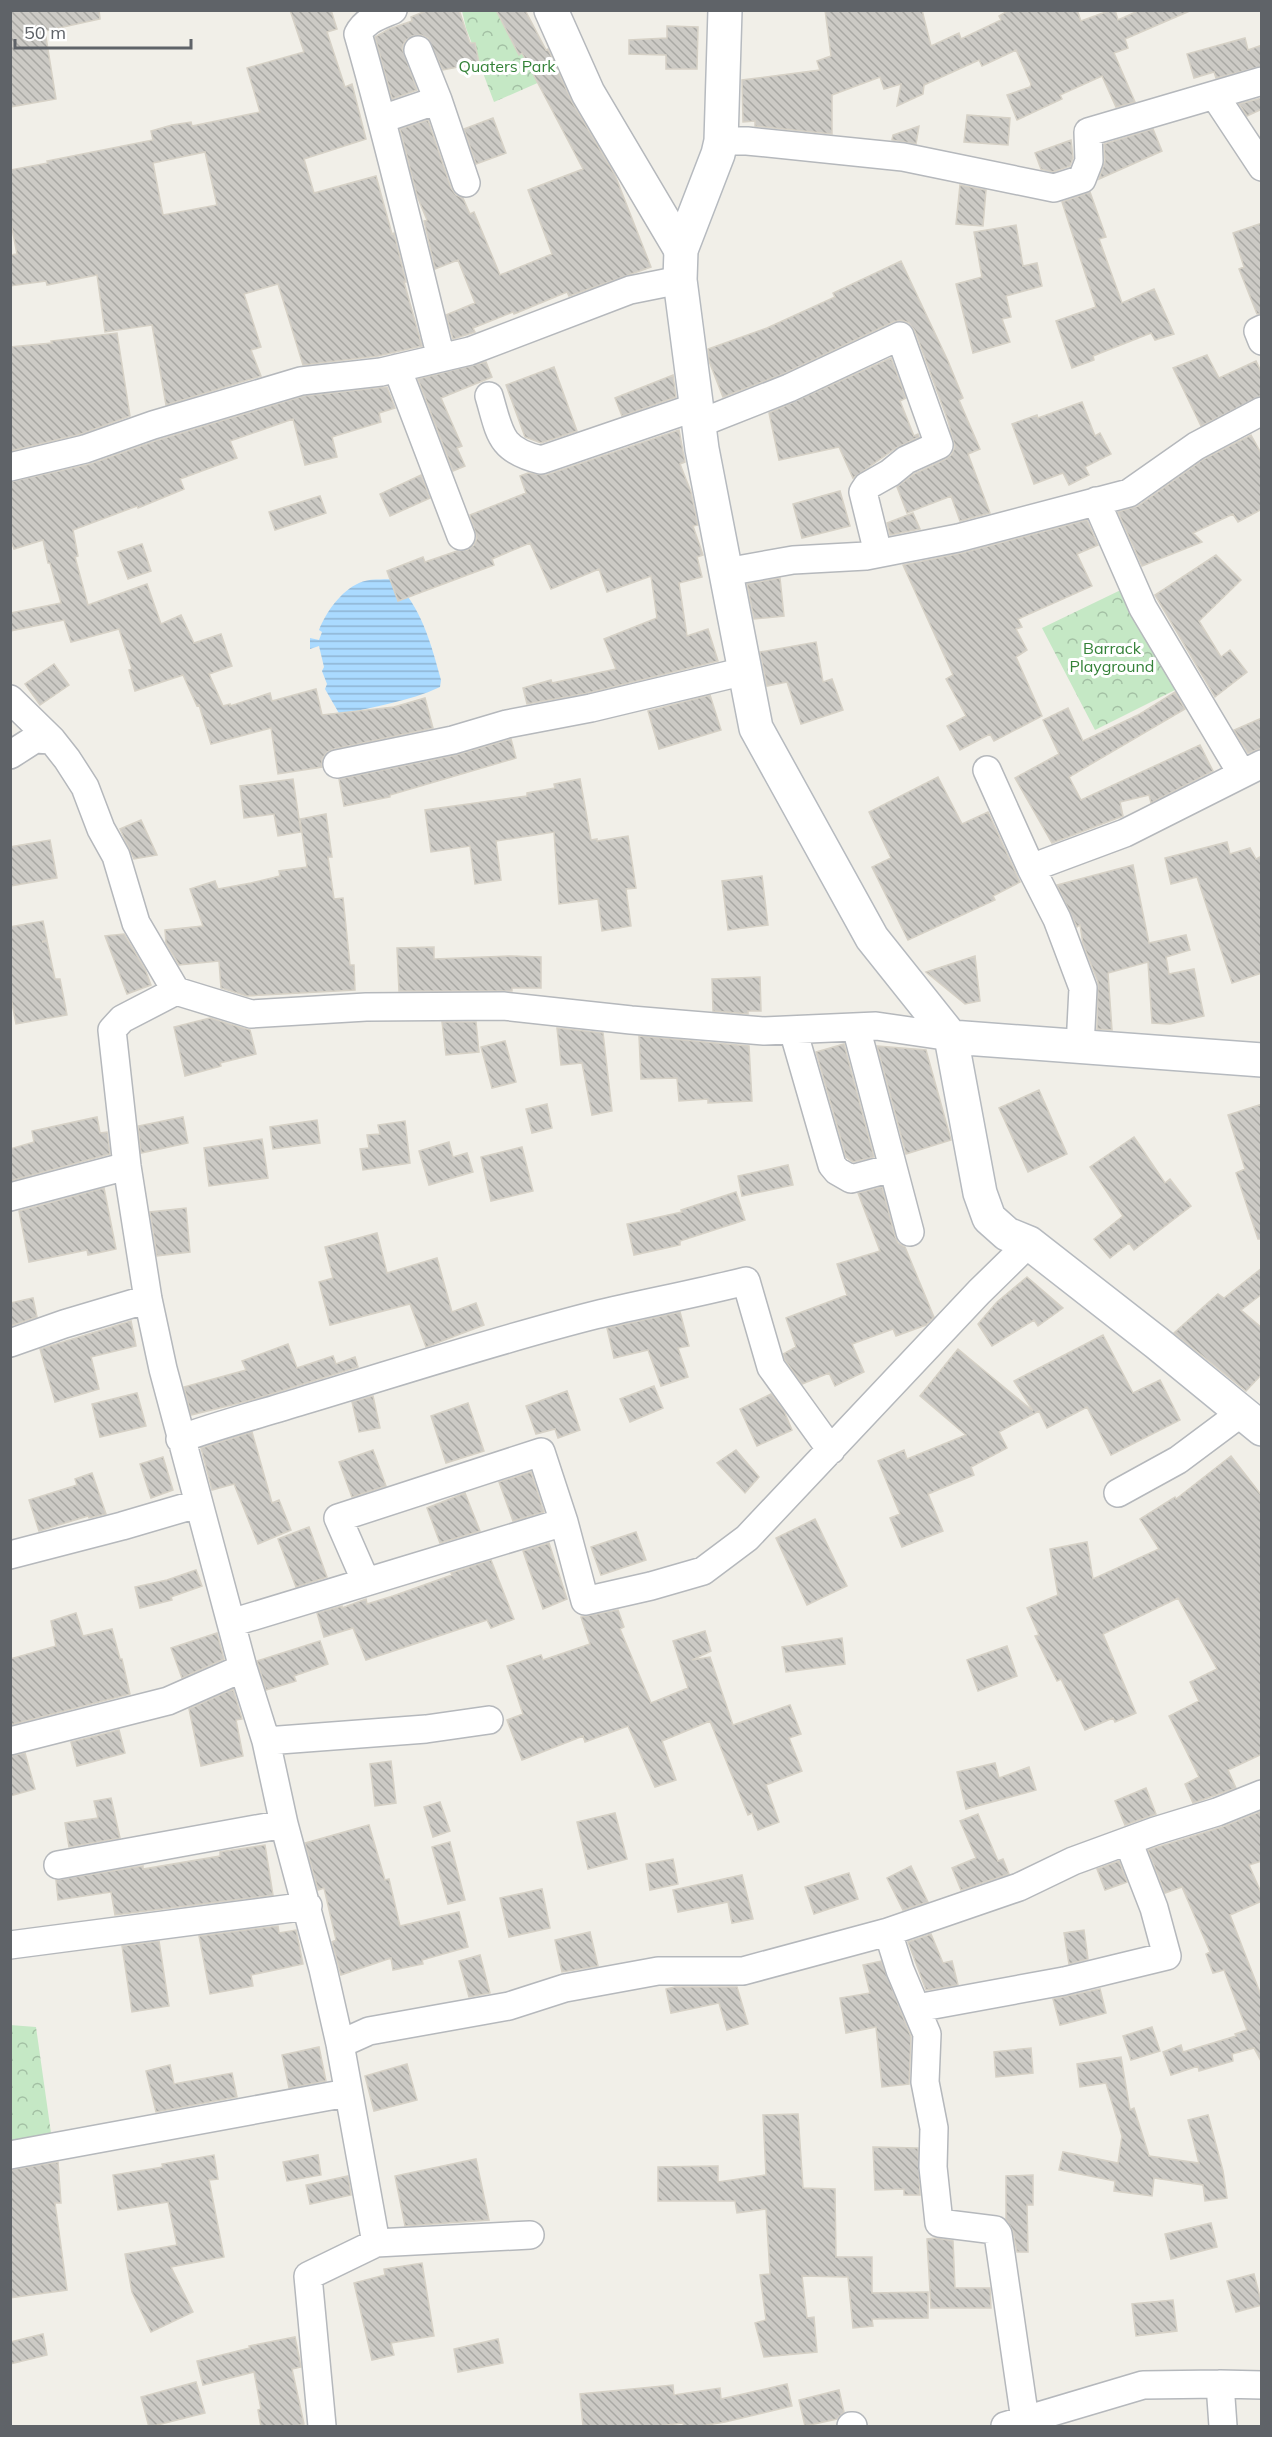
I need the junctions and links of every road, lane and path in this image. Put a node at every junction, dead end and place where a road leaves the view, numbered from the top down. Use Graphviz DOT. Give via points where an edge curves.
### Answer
graph roads {
  1 [pos="393,10"];
  2 [pos="552,10"];
  3 [pos="725,10"];
  4 [pos="418,50"];
  5 [pos="1262,81"];
  6 [pos="1215,96"];
  7 [pos="438,100"];
  8 [pos="382,119"];
  9 [pos="721,141"];
  10 [pos="1262,167"];
  11 [pos="466,183"];
  12 [pos="681,265"];
  13 [pos="1262,329"];
  14 [pos="1262,341"];
  15 [pos="441,358"];
  16 [pos="397,368"];
  17 [pos="489,396"];
  18 [pos="1261,413"];
  19 [pos="697,416"];
  20 [pos="10,467"];
  21 [pos="1096,501"];
  22 [pos="461,536"];
  23 [pos="878,553"];
  24 [pos="726,572"];
  25 [pos="745,671"];
  26 [pos="10,699"];
  27 [pos="52,740"];
  28 [pos="10,755"];
  29 [pos="337,764"];
  30 [pos="1252,769"];
  31 [pos="987,770"];
  32 [pos="1031,868"];
  33 [pos="176,991"];
  34 [pos="856,1027"];
  35 [pos="793,1030"];
  36 [pos="951,1037"];
  37 [pos="1080,1047"];
  38 [pos="1262,1060"];
  39 [pos="127,1166"];
  40 [pos="892,1168"];
  41 [pos="10,1197"];
  42 [pos="910,1232"];
  43 [pos="1029,1243"];
  44 [pos="148,1299"];
  45 [pos="10,1343"];
  46 [pos="1251,1421"];
  47 [pos="180,1439"];
  48 [pos="831,1450"];
  49 [pos="1118,1493"];
  50 [pos="197,1503"];
  51 [pos="564,1522"];
  52 [pos="10,1556"];
  53 [pos="366,1582"];
  54 [pos="231,1623"];
  55 [pos="243,1668"];
  56 [pos="489,1720"];
  57 [pos="10,1740"];
  58 [pos="266,1741"];
  59 [pos="1262,1794"];
  60 [pos="284,1824"];
  61 [pos="1128,1841"];
  62 [pos="58,1865"];
  63 [pos="308,1906"];
  64 [pos="888,1932"];
  65 [pos="10,1945"];
  66 [pos="917,2008"];
  67 [pos="340,2044"];
  68 [pos="347,2093"];
  69 [pos="10,2155"];
  70 [pos="530,2235"];
  71 [pos="376,2243"];
  72 [pos="1220,2384"];
  73 [pos="1262,2385"];
  74 [pos="1015,2423"];
  75 [pos="322,2427"];
  76 [pos="1223,2427"];
  1 -- 8 [label="street" via="369,21 358,34"];
  2 -- 12 [label="main road" via="588,93"];
  3 -- 9 [label="main road"];
  4 -- 7 [label="street"];
  5 -- 6 [label="street"];
  6 -- 9 [label="street" via="1088,132 1089,161 1082,179 1054,188 903,158"];
  6 -- 10 [label="street"];
  7 -- 8 [label="street"];
  7 -- 11 [label="street"];
  8 -- 15 [label="street"];
  9 -- 12 [label="main road"];
  12 -- 15 [label="street" via="630,291 470,351"];
  12 -- 19 [label="main road"];
  13 -- 14 [label="street" via="1258,331"];
  15 -- 16 [label="street"];
  16 -- 20 [label="street" via="301,381 86,449"];
  16 -- 22 [label="street"];
  17 -- 19 [label="street" via="501,435 511,448 541,460"];
  18 -- 21 [label="street" via="1196,446 1129,493"];
  19 -- 23 [label="street" via="789,388 900,336 939,445 906,460 863,492"];
  19 -- 24 [label="main road"];
  21 -- 23 [label="street" via="958,538"];
  21 -- 30 [label="street" via="1143,608"];
  23 -- 24 [label="street" via="793,560"];
  24 -- 25 [label="main road"];
  25 -- 29 [label="street"];
  25 -- 36 [label="main road" via="756,728 872,938"];
  26 -- 27 [label="street"];
  27 -- 28 [label="street" via="35,739"];
  27 -- 33 [label="street" via="85,787 116,856 135,923"];
  30 -- 32 [label="street" via="1125,833"];
  31 -- 32 [label="street"];
  32 -- 37 [label="street" via="1057,919 1083,988"];
  33 -- 35 [label="street" via="251,1014 366,1006 503,1006 698,1026"];
  33 -- 39 [label="street" via="122,1019 112,1030"];
  34 -- 35 [label="street"];
  34 -- 36 [label="street" via="876,1026"];
  34 -- 40 [label="street"];
  35 -- 40 [label="street" via="832,1165 851,1179"];
  36 -- 37 [label="main road"];
  36 -- 43 [label="main road" via="980,1193 989,1218 1007,1234"];
  37 -- 38 [label="main road"];
  39 -- 41 [label="street"];
  39 -- 44 [label="street"];
  40 -- 42 [label="street"];
  43 -- 46 [label="main road"];
  43 -- 48 [label="street"];
  44 -- 45 [label="street"];
  44 -- 47 [label="street"];
  46 -- 49 [label="street"];
  47 -- 48 [label="street" via="480,1346 746,1281 771,1367"];
  47 -- 50 [label="street"];
  48 -- 51 [label="street" via="747,1538 703,1571 651,1586 585,1601"];
  50 -- 52 [label="street"];
  50 -- 54 [label="street"];
  51 -- 53 [label="street"];
  51 -- 53 [label="street" via="541,1452 510,1461 339,1518"];
  53 -- 54 [label="street"];
  54 -- 55 [label="street"];
  55 -- 57 [label="street" via="168,1701"];
  55 -- 58 [label="street"];
  56 -- 58 [label="street" via="426,1729"];
  58 -- 60 [label="street"];
  59 -- 61 [label="street"];
  60 -- 62 [label="street"];
  60 -- 63 [label="street"];
  61 -- 64 [label="street" via="1019,1887"];
  61 -- 66 [label="street" via="1154,1908 1167,1956 1064,1981"];
  63 -- 65 [label="street"];
  63 -- 67 [label="street"];
  64 -- 66 [label="street"];
  64 -- 67 [label="street" via="743,1971 658,1971 565,1988 509,2006 369,2031"];
  66 -- 74 [label="street" via="927,2034 925,2082 934,2128 933,2167 939,2223 995,2230 998,2234"];
  67 -- 68 [label="street"];
  68 -- 69 [label="street"];
  68 -- 71 [label="street"];
  70 -- 71 [label="street"];
  71 -- 75 [label="street" via="308,2276"];
  72 -- 73 [label="street"];
  72 -- 74 [label="street" via="1143,2385"];
  72 -- 76 [label="street"];
}
